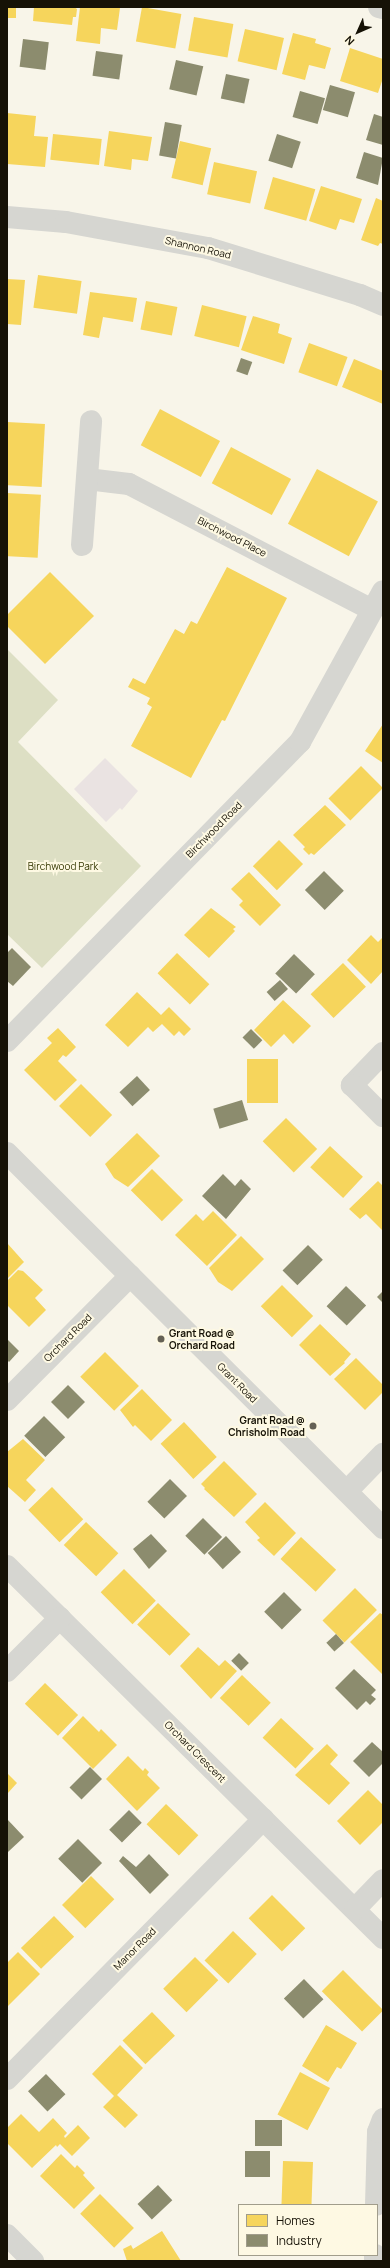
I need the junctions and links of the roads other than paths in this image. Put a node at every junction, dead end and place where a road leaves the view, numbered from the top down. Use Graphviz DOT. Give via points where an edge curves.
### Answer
graph roads {
  1 [pos="379,7"];
  2 [pos="383,8"];
  3 [pos="7,217"];
  4 [pos="383,305"];
  5 [pos="91,421"];
  6 [pos="87,479"];
  7 [pos="82,545"];
  8 [pos="383,590"];
  9 [pos="372,610"];
  10 [pos="7,1041"];
  11 [pos="383,1053"];
  12 [pos="383,1116"];
  13 [pos="7,1152"];
  14 [pos="130,1276"];
  15 [pos="7,1400"];
  16 [pos="383,1454"];
  17 [pos="347,1491"];
  18 [pos="383,1528"];
  19 [pos="7,1566"];
  20 [pos="60,1618"];
  21 [pos="7,1671"];
  22 [pos="263,1819"];
  23 [pos="383,1880"];
  24 [pos="354,1909"];
  25 [pos="383,1938"];
  26 [pos="7,2079"];
  27 [pos="383,2119"];
  28 [pos="376,2204"];
  29 [pos="7,2235"];
  30 [pos="33,2261"];
  1 -- 2 [label="street"];
  3 -- 4 [label="street, Shannon Road" via="66,222 208,248 360,295"];
  5 -- 6 [label="street"];
  6 -- 7 [label="street"];
  6 -- 9 [label="street, Birchwood Place" via="129,484"];
  8 -- 9 [label="street, Birchwood Road"];
  9 -- 10 [label="street, Birchwood Road" via="300,742"];
  11 -- 12 [label="street" via="352,1085"];
  13 -- 14 [label="street, Grant Road"];
  14 -- 15 [label="street, Orchard Road"];
  14 -- 17 [label="street, Grant Road"];
  16 -- 17 [label="street"];
  17 -- 18 [label="street, Grant Road"];
  19 -- 20 [label="street, Orchard Crescent"];
  20 -- 21 [label="street"];
  20 -- 22 [label="street, Orchard Crescent"];
  22 -- 24 [label="street, Orchard Crescent"];
  22 -- 26 [label="street, Manor Road"];
  23 -- 24 [label="street"];
  24 -- 25 [label="street, Orchard Crescent"];
  27 -- 28 [label="street" via="378,2132"];
  29 -- 30 [label="street"];
}
